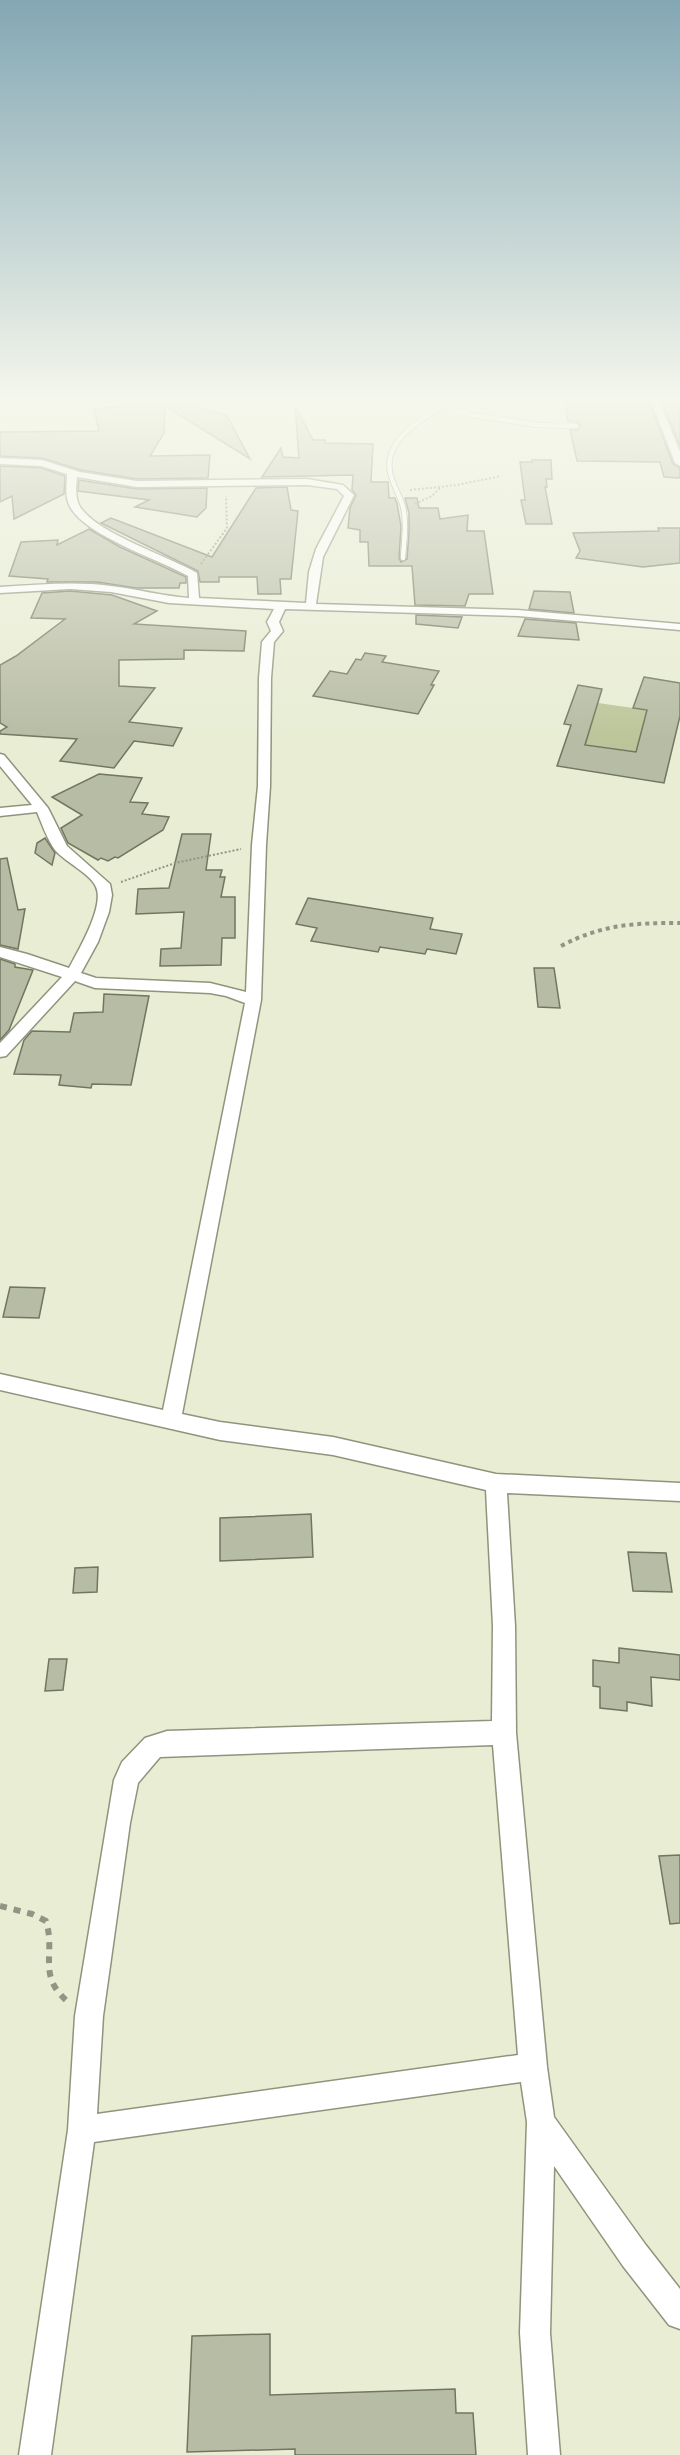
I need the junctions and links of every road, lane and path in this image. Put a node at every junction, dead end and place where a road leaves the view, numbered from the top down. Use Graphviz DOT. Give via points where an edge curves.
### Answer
graph roads {
  1 [pos="79,513"];
  2 [pos="226,513"];
  3 [pos="342,513"];
  4 [pos="403,513"];
  5 [pos="403,558"];
  6 [pos="193,575"];
  7 [pos="0,590"];
  8 [pos="194,601"];
  9 [pos="312,605"];
  10 [pos="281,606"];
  11 [pos="680,627"];
  12 [pos="0,758"];
  13 [pos="41,808"];
  14 [pos="0,812"];
  15 [pos="259,845"];
  16 [pos="103,884"];
  17 [pos="680,923"];
  18 [pos="561,946"];
  19 [pos="0,952"];
  20 [pos="73,974"];
  21 [pos="253,1000"];
  22 [pos="0,1052"];
  23 [pos="0,1382"];
  24 [pos="171,1420"];
  25 [pos="496,1483"];
  26 [pos="680,1492"];
  27 [pos="504,1733"];
  28 [pos="0,1906"];
  29 [pos="89,2016"];
  30 [pos="533,2067"];
  31 [pos="541,2122"];
  32 [pos="82,2130"];
  33 [pos="680,2314"];
  34 [pos="34,2455"];
  35 [pos="544,2455"];
  1 -- 6 [label="street" via="113,536"];
  2 -- 6 [label="path" via="227,528"];
  3 -- 9 [label="street" via="316,558"];
  4 -- 5 [label="lane"];
  6 -- 8 [label="street"];
  7 -- 8 [label="street" via="95,588"];
  8 -- 10 [label="street"];
  9 -- 10 [label="street"];
  9 -- 11 [label="street" via="518,613"];
  10 -- 15 [label="street" via="273,622 278,631 268,642"];
  12 -- 13 [label="street"];
  13 -- 14 [label="street"];
  13 -- 16 [label="street" via="61,848"];
  15 -- 16 [label="path" via="175,863 125,882"];
  15 -- 21 [label="street"];
  16 -- 20 [label="street" via="102,912"];
  17 -- 18 [label="path" via="620,923 585,933"];
  19 -- 20 [label="street"];
  20 -- 21 [label="street" via="105,985 219,989"];
  20 -- 22 [label="street"];
  21 -- 24 [label="street"];
  23 -- 24 [label="street"];
  24 -- 25 [label="street" via="220,1431 333,1446"];
  25 -- 26 [label="street"];
  25 -- 27 [label="street" via="504,1626"];
  27 -- 29 [label="street" via="153,1746 137,1761 126,1780"];
  27 -- 30 [label="street"];
  28 -- 29 [label="path" via="46,1921 52,1940 50,1984 57,1994"];
  29 -- 32 [label="street"];
  30 -- 31 [label="street"];
  30 -- 32 [label="street"];
  31 -- 33 [label="street"];
  31 -- 35 [label="street" via="535,2333"];
  32 -- 34 [label="street"];
}
